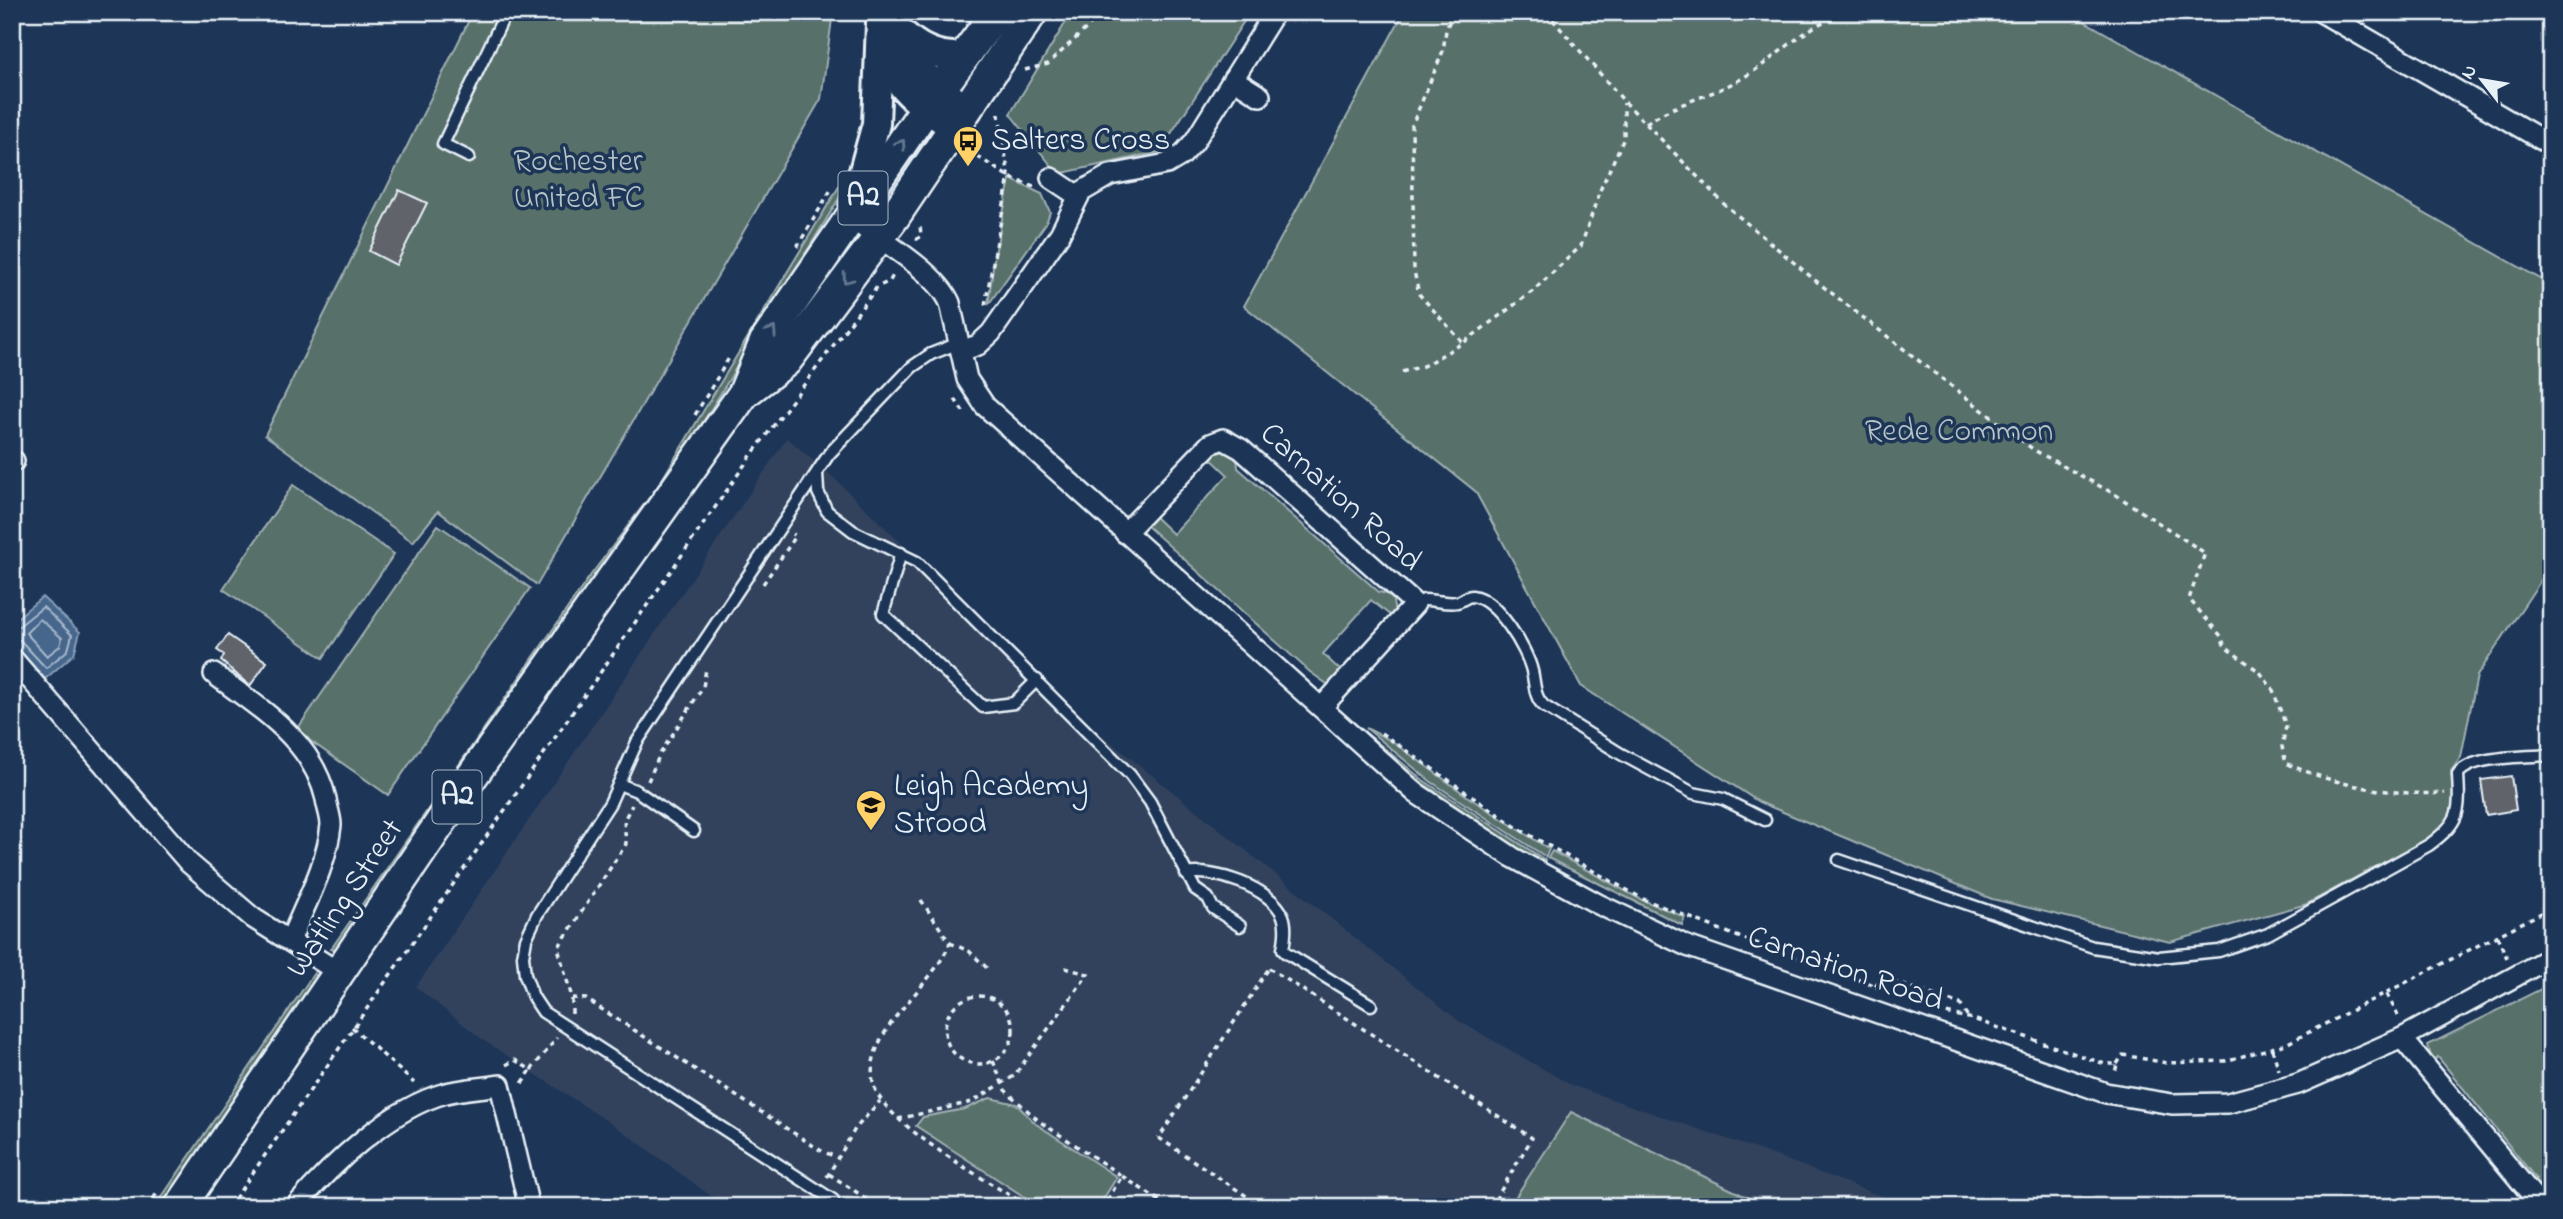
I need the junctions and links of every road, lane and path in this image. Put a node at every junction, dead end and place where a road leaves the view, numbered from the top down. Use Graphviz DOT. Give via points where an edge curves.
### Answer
graph roads {
  1 [pos="506,12"];
  2 [pos="1032,12"];
  3 [pos="1104,12"];
  4 [pos="1275,12"];
  5 [pos="1453,12"];
  6 [pos="1546,12"];
  7 [pos="1848,12"];
  8 [pos="1873,12"];
  9 [pos="1892,12"];
  10 [pos="2321,12"];
  11 [pos="884,17"];
  12 [pos="986,21"];
  13 [pos="964,56"];
  14 [pos="1011,67"];
  15 [pos="1233,79"];
  16 [pos="1260,96"];
  17 [pos="1003,98"];
  18 [pos="932,99"];
  19 [pos="1623,100"];
  20 [pos="1645,123"];
  21 [pos="976,126"];
  22 [pos="2551,145"];
  23 [pos="469,157"];
  24 [pos="1009,177"];
  25 [pos="838,178"];
  26 [pos="1045,184"];
  27 [pos="1078,196"];
  28 [pos="919,216"];
  29 [pos="850,218"];
  30 [pos="878,238"];
  31 [pos="791,257"];
  32 [pos="904,258"];
  33 [pos="900,280"];
  34 [pos="890,281"];
  35 [pos="993,301"];
  36 [pos="988,309"];
  37 [pos="983,341"];
  38 [pos="1463,343"];
  39 [pos="960,347"];
  40 [pos="730,356"];
  41 [pos="1402,372"];
  42 [pos="952,392"];
  43 [pos="744,393"];
  44 [pos="973,421"];
  45 [pos="691,422"];
  46 [pos="817,472"];
  47 [pos="781,526"];
  48 [pos="1125,533"];
  49 [pos="901,553"];
  50 [pos="758,589"];
  51 [pos="1420,602"];
  52 [pos="12,658"];
  53 [pos="707,664"];
  54 [pos="214,674"];
  55 [pos="1037,680"];
  56 [pos="1322,707"];
  57 [pos="1380,732"];
  58 [pos="2551,755"];
  59 [pos="619,784"];
  60 [pos="2437,793"];
  61 [pos="640,794"];
  62 [pos="1765,820"];
  63 [pos="694,831"];
  64 [pos="1839,860"];
  65 [pos="1186,874"];
  66 [pos="921,900"];
  67 [pos="2551,908"];
  68 [pos="1240,926"];
  69 [pos="2497,936"];
  70 [pos="290,941"];
  71 [pos="950,943"];
  72 [pos="2518,953"];
  73 [pos="2551,957"];
  74 [pos="2507,958"];
  75 [pos="2497,964"];
  76 [pos="1061,967"];
  77 [pos="987,968"];
  78 [pos="338,972"];
  79 [pos="1875,986"];
  80 [pos="1923,992"];
  81 [pos="2387,993"];
  82 [pos="572,998"];
  83 [pos="1902,1000"];
  84 [pos="1371,1005"];
  85 [pos="1911,1005"];
  86 [pos="1924,1009"];
  87 [pos="1917,1010"];
  88 [pos="1934,1010"];
  89 [pos="2409,1010"];
  90 [pos="2398,1016"];
  91 [pos="1968,1017"];
  92 [pos="2387,1021"];
  93 [pos="351,1027"];
  94 [pos="565,1027"];
  95 [pos="2402,1038"];
  96 [pos="2272,1049"];
  97 [pos="993,1061"];
  98 [pos="2117,1064"];
  99 [pos="531,1070"];
  100 [pos="2281,1075"];
  101 [pos="2119,1080"];
  102 [pos="1002,1085"];
  103 [pos="431,1098"];
  104 [pos="881,1100"];
  105 [pos="898,1119"];
  106 [pos="838,1158"];
  107 [pos="829,1174"];
  108 [pos="1122,1176"];
  109 [pos="818,1191"];
  110 [pos="170,1197"];
  111 [pos="1249,1198"];
  112 [pos="832,1200"];
  113 [pos="148,1207"];
  114 [pos="229,1207"];
  115 [pos="295,1207"];
  116 [pos="529,1207"];
  117 [pos="880,1207"];
  118 [pos="1029,1207"];
  119 [pos="1103,1207"];
  120 [pos="1169,1207"];
  121 [pos="1242,1207"];
  122 [pos="1263,1207"];
  123 [pos="1490,1207"];
  124 [pos="2542,1207"];
  1 -- 23 [label="lane" via="443,144"];
  2 -- 14 [label="main road, A2"];
  3 -- 14 [label="path" via="1048,64"];
  4 -- 15 [label="street"];
  5 -- 38 [label="path" via="1443,51 1412,125 1414,271 1419,294"];
  6 -- 19 [label="path"];
  7 -- 20 [label="path" via="1818,25 1736,82"];
  8 -- 9 [label="path"];
  10 -- 22 [label="street"];
  11 -- 13 [label="main road" via="907,38 942,57"];
  11 -- 18 [label="main road" via="893,76"];
  11 -- 29 [label="main road" via="876,124"];
  12 -- 13 [label="main road, Watling Street / A2"];
  13 -- 18 [label="main road, Watling Street / A2"];
  14 -- 21 [label="main road, Watling Street / A2"];
  15 -- 16 [label="street"];
  15 -- 27 [label="street" via="1182,155 1167,164 1104,177"];
  17 -- 21 [label="path"];
  18 -- 21 [label="main road"];
  29 -- 18 [label="main road, Watling Street / A2, one-way"];
  19 -- 20 [label="path"];
  19 -- 38 [label="path" via="1625,138 1601,188 1581,247"];
  20 -- 60 [label="path" via="1740,219 2025,443 2205,553 2189,599 2225,647 2260,672 2273,690 2286,726 2282,747 2286,763 2344,783"];
  21 -- 24 [label="path"];
  21 -- 24 [label="path"];
  21 -- 30 [label="main road, Watling Street / A2"];
  24 -- 26 [label="path"];
  24 -- 36 [label="path" via="985,301"];
  25 -- 31 [label="path"];
  26 -- 27 [label="street"];
  27 -- 37 [label="street" via="1044,259"];
  28 -- 32 [label="path" via="921,236"];
  29 -- 30 [label="street, Carnation Road"];
  43 -- 29 [label="main road, Watling Street / A2, one-way" via="765,342"];
  30 -- 32 [label="street, Carnation Road"];
  30 -- 43 [label="main road, Watling Street / A2, one-way" via="786,361"];
  32 -- 34 [label="path"];
  32 -- 39 [label="street, Carnation Road" via="945,292"];
  33 -- 34 [label="path"];
  34 -- 93 [label="path" via="877,287 750,457"];
  35 -- 36 [label="path"];
  36 -- 37 [label="path" via="979,323"];
  37 -- 39 [label="street"];
  38 -- 41 [label="path" via="1423,366"];
  39 -- 46 [label="lane" via="931,354 907,371"];
  39 -- 48 [label="street, Carnation Road" via="969,385 980,401"];
  40 -- 45 [label="path"];
  42 -- 44 [label="path" via="958,407"];
  43 -- 78 [label="main road, Watling Street / A2"];
  46 -- 47 [label="lane"];
  46 -- 49 [label="lane" via="818,492 827,511 853,531"];
  47 -- 50 [label="path" via="796,536"];
  47 -- 59 [label="lane" via="637,742"];
  48 -- 51 [label="street, Carnation Road" via="1210,444 1223,439 1241,449"];
  48 -- 56 [label="street, Carnation Road"];
  49 -- 55 [label="lane" via="917,562"];
  49 -- 55 [label="lane" via="883,614 983,707 1014,703"];
  51 -- 56 [label="street, Carnation Road"];
  51 -- 62 [label="lane" via="1478,599 1520,639 1544,706 1693,793 1723,799"];
  52 -- 70 [label="street" via="169,843 246,912"];
  53 -- 61 [label="path" via="703,687"];
  54 -- 70 [label="street" via="291,733 314,764 323,787 331,823 322,863"];
  55 -- 65 [label="lane" via="1138,785"];
  56 -- 95 [label="street, Carnation Road" via="1416,793 1512,857 1598,904 1687,946 2106,1093 2172,1104 2228,1102 2298,1084"];
  57 -- 79 [label="path" via="1512,825 1643,899"];
  58 -- 64 [label="lane" via="2463,767 2458,774 2457,815 2451,828 2429,845 2268,934 2219,951 2159,957 2093,947"];
  59 -- 61 [label="lane"];
  59 -- 94 [label="lane" via="537,915 523,948 533,997 543,1012"];
  61 -- 63 [label="lane"];
  61 -- 82 [label="path" via="624,820 625,844 558,947"];
  65 -- 68 [label="lane" via="1212,907"];
  65 -- 84 [label="lane" via="1209,871 1262,894 1284,918 1283,949"];
  66 -- 71 [label="path"];
  67 -- 69 [label="path"];
  69 -- 74 [label="path"];
  69 -- 81 [label="path"];
  70 -- 78 [label="street"];
  71 -- 77 [label="path" via="969,951"];
  71 -- 104 [label="path" via="937,967 885,1032 877,1050 873,1081"];
  72 -- 74 [label="path"];
  73 -- 95 [label="street, Carnation Road"];
  74 -- 75 [label="path"];
  76 -- 102 [label="path" via="1088,974 1020,1071"];
  78 -- 110 [label="main road, Watling Street / A2"];
  79 -- 80 [label="path" via="1888,981"];
  79 -- 83 [label="path"];
  80 -- 87 [label="path"];
  80 -- 91 [label="path" via="1960,1004"];
  81 -- 90 [label="path"];
  81 -- 96 [label="path"];
  82 -- 94 [label="path" via="573,1013"];
  82 -- 106 [label="path" via="586,999"];
  85 -- 87 [label="path"];
  86 -- 87 [label="path"];
  88 -- 91 [label="path"];
  89 -- 90 [label="path"];
  90 -- 92 [label="path"];
  91 -- 98 [label="path" via="2097,1062"];
  93 -- 103 [label="path"];
  93 -- 114 [label="path"];
  94 -- 99 [label="path"];
  94 -- 109 [label="lane"];
  95 -- 124 [label="street"];
  96 -- 98 [label="path" via="2225,1061 2186,1063 2123,1055"];
  96 -- 100 [label="path"];
  97 -- 97 [label="path" via="1010,1044 1013,1022 1008,1012 1001,1003 981,995 959,1001 946,1019 946,1042 972,1064"];
  97 -- 102 [label="path"];
  98 -- 101 [label="path" via="2113,1079"];
  102 -- 105 [label="path" via="955,1108"];
  102 -- 108 [label="path" via="1039,1121"];
  103 -- 115 [label="street" via="372,1132 322,1175"];
  103 -- 116 [label="street" via="500,1085"];
  104 -- 105 [label="path"];
  104 -- 106 [label="path" via="855,1129"];
  105 -- 118 [label="path"];
  106 -- 107 [label="path"];
  107 -- 109 [label="path"];
  107 -- 117 [label="path"];
  108 -- 119 [label="path"];
  108 -- 120 [label="path"];
  109 -- 112 [label="lane"];
  110 -- 113 [label="path"];
  111 -- 121 [label="path"];
  111 -- 122 [label="path"];
  111 -- 123 [label="path" via="1159,1138 1269,968 1532,1138"];
}
